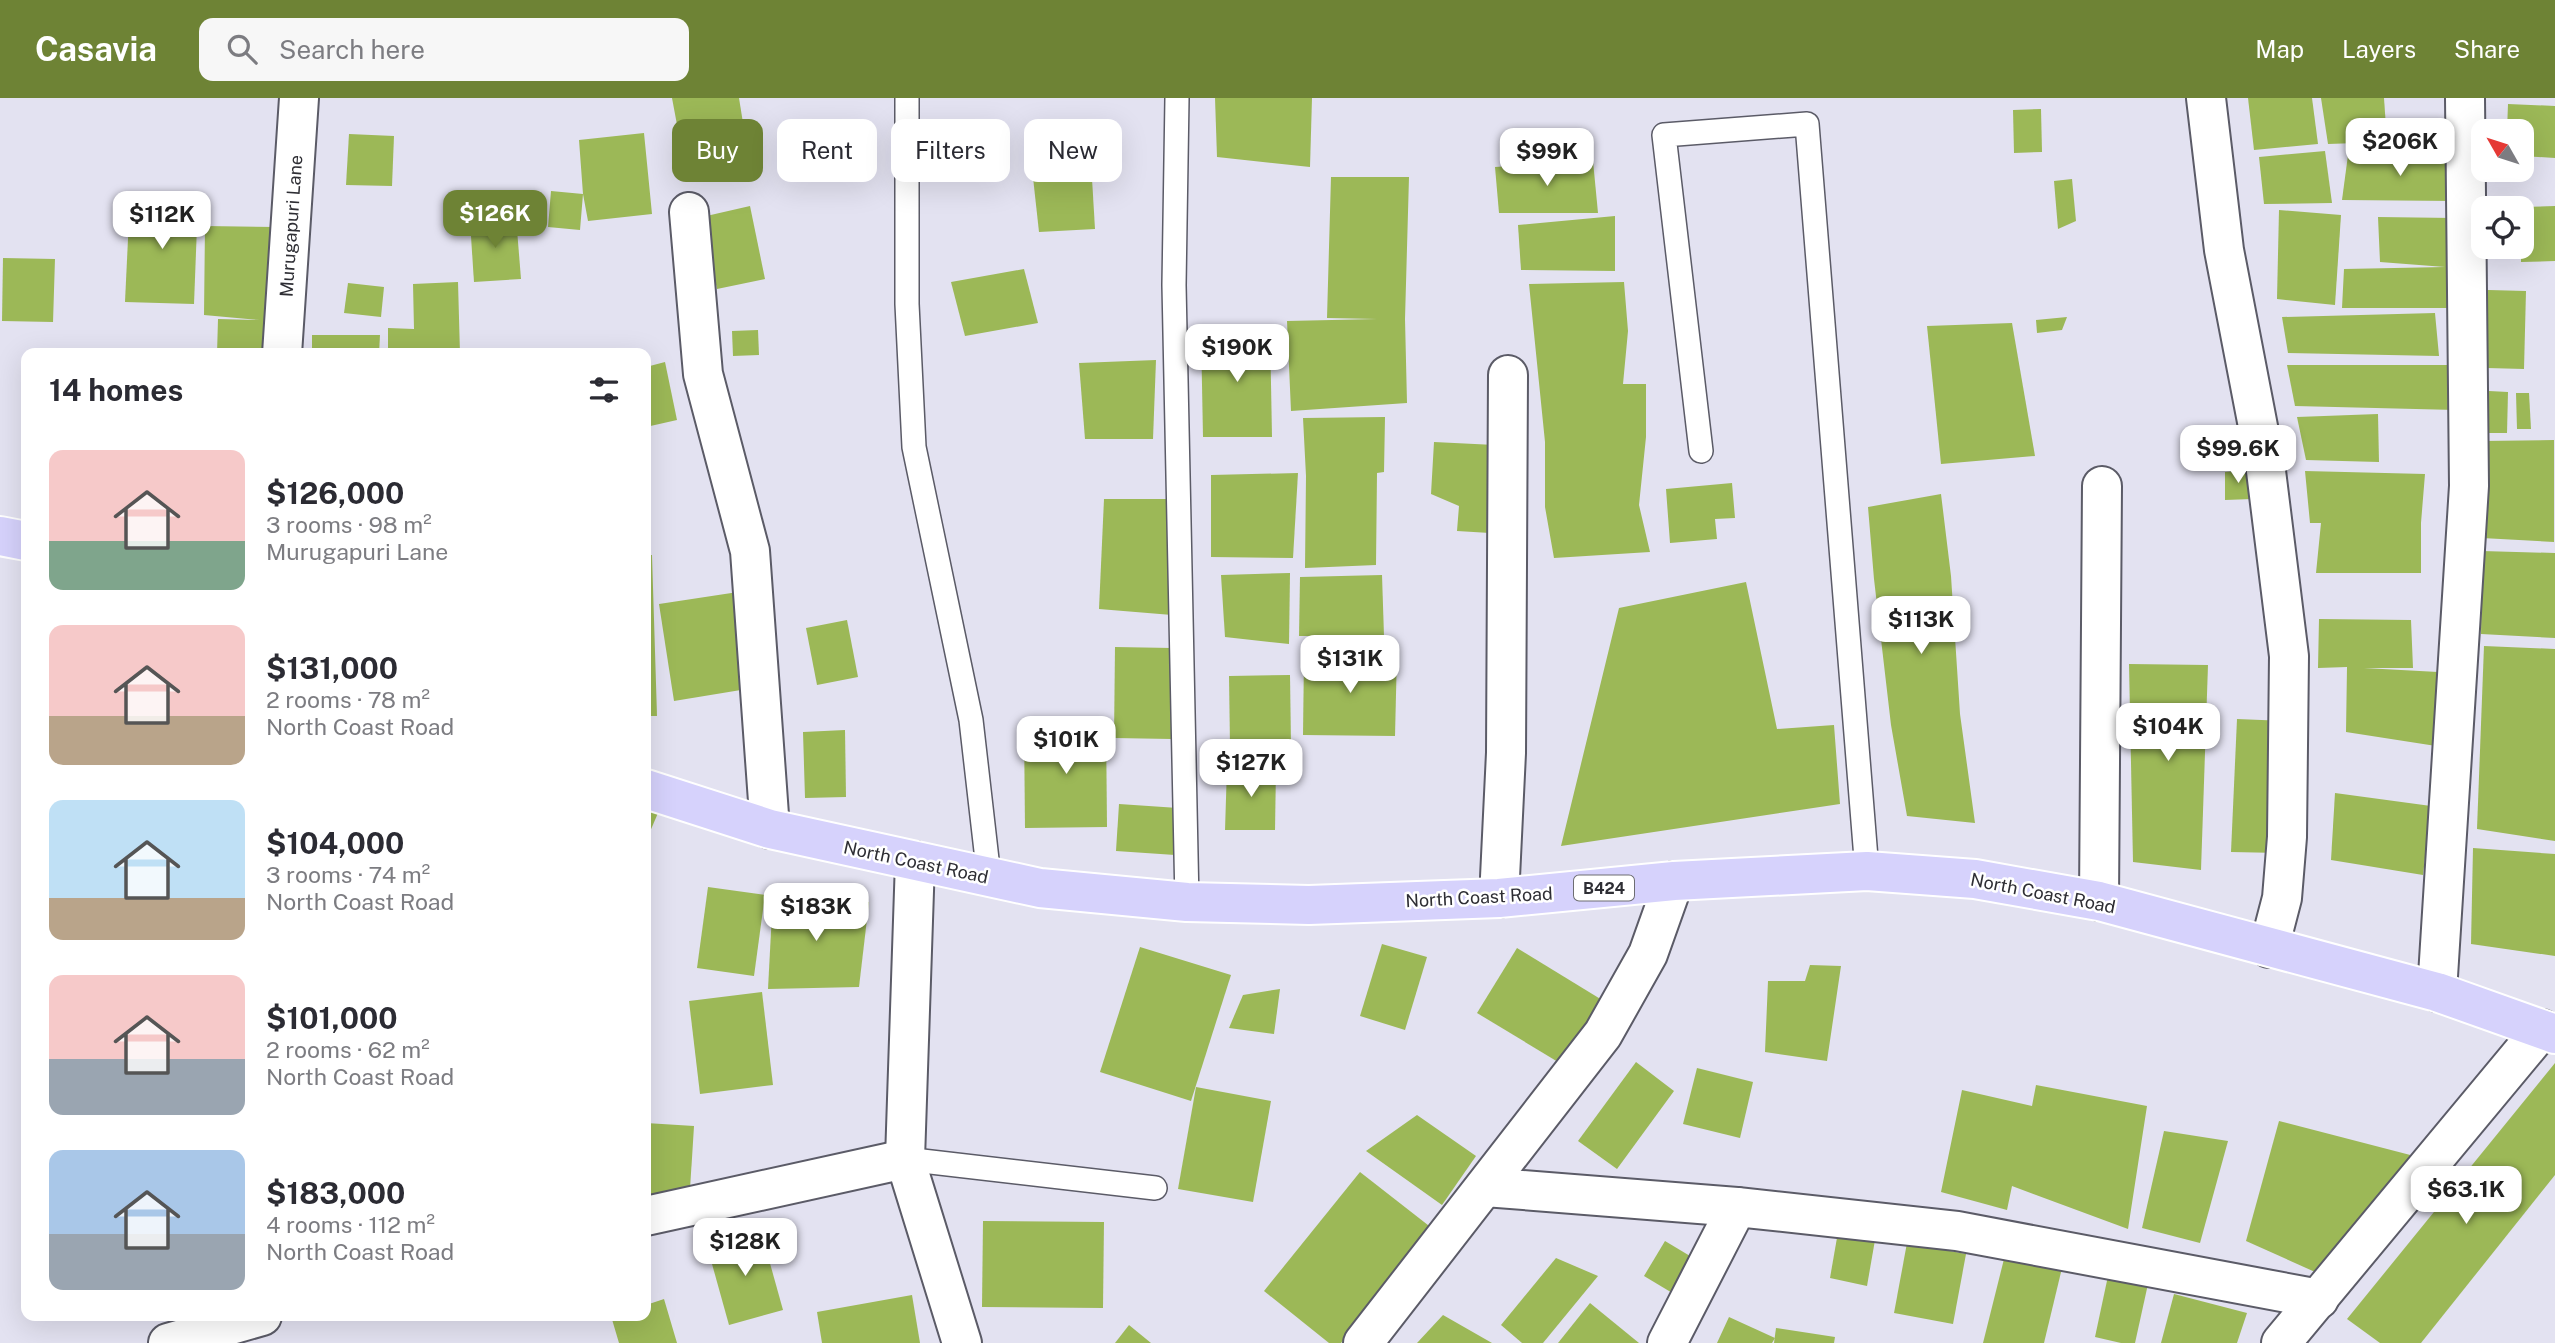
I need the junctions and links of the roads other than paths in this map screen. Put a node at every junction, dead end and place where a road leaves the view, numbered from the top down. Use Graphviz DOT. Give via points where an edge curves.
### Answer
graph roads {
  1 [pos="299,98"];
  2 [pos="907,98"];
  3 [pos="1177,98"];
  4 [pos="2206,98"];
  5 [pos="2465,98"];
  6 [pos="689,212"];
  7 [pos="282,348"];
  8 [pos="1508,375"];
  9 [pos="1701,451"];
  10 [pos="2102,486"];
  11 [pos="0,536"];
  12 [pos="21,540"];
  13 [pos="651,791"];
  14 [pos="769,829"];
  15 [pos="915,861"];
  16 [pos="1867,871"];
  17 [pos="989,877"];
  18 [pos="1674,881"];
  19 [pos="1499,898"];
  20 [pos="2099,901"];
  21 [pos="1186,902"];
  22 [pos="2269,948"];
  23 [pos="2437,992"];
  24 [pos="2549,1031"];
  25 [pos="905,1159"];
  26 [pos="1485,1187"];
  27 [pos="1155,1188"];
  28 [pos="1737,1207"];
  29 [pos="651,1215"];
  30 [pos="2319,1298"];
  31 [pos="245,1321"];
  32 [pos="168,1343"];
  33 [pos="962,1343"];
  34 [pos="1363,1343"];
  35 [pos="1667,1343"];
  36 [pos="2281,1343"];
  1 -- 7 [label="street, Murugapuri Lane"];
  2 -- 17 [label="lane" via="907,304 914,447 971,720"];
  3 -- 21 [label="lane" via="1174,285"];
  4 -- 22 [label="street" via="2224,250 2264,463 2289,656 2287,837 2282,898"];
  5 -- 23 [label="street" via="2469,486"];
  6 -- 14 [label="street" via="703,374 750,551"];
  8 -- 19 [label="street" via="1506,753"];
  9 -- 16 [label="lane" via="1664,135 1807,124"];
  10 -- 20 [label="street"];
  11 -- 12 [label="main road"];
  13 -- 14 [label="main road, North Coast Road / B424"];
  14 -- 15 [label="main road, North Coast Road / B424"];
  15 -- 17 [label="main road, North Coast Road / B424"];
  15 -- 25 [label="street"];
  16 -- 18 [label="main road, North Coast Road / B424"];
  16 -- 20 [label="main road, North Coast Road / B424" via="1975,879"];
  17 -- 21 [label="main road, North Coast Road / B424" via="1040,888"];
  18 -- 19 [label="main road, North Coast Road / B424"];
  18 -- 26 [label="street" via="1648,954 1603,1034"];
  19 -- 21 [label="main road, North Coast Road / B424" via="1309,905"];
  20 -- 22 [label="main road, North Coast Road / B424"];
  22 -- 23 [label="main road, North Coast Road / B424"];
  23 -- 24 [label="main road, North Coast Road / B424"];
  24 -- 30 [label="street"];
  25 -- 27 [label="lane"];
  25 -- 29 [label="street"];
  25 -- 33 [label="street"];
  26 -- 28 [label="street"];
  26 -- 34 [label="street"];
  28 -- 30 [label="street" via="1957,1231"];
  28 -- 35 [label="street"];
  30 -- 36 [label="street"];
  31 -- 32 [label="street"];
}
